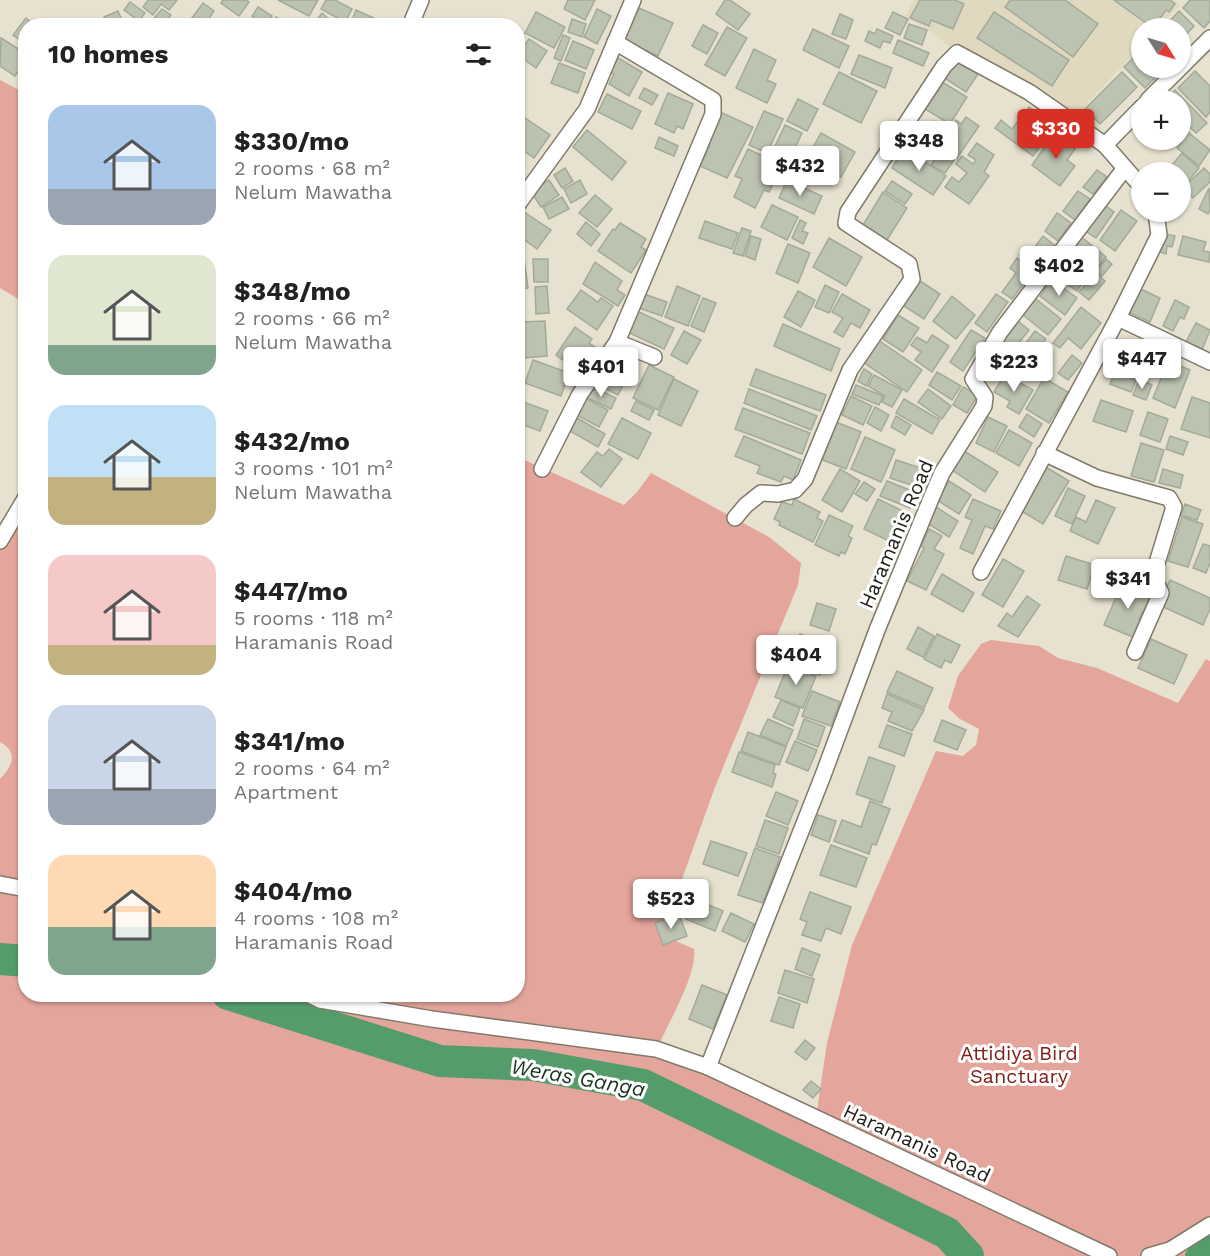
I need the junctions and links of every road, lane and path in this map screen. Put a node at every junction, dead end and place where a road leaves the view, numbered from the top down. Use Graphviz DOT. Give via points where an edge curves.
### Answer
graph roads {
  1 [pos="421,0"];
  2 [pos="633,0"];
  3 [pos="413,18"];
  4 [pos="1210,38"];
  5 [pos="615,42"];
  6 [pos="1158,90"];
  7 [pos="1131,118"];
  8 [pos="1105,145"];
  9 [pos="1125,168"];
  10 [pos="1131,175"];
  11 [pos="525,194"];
  12 [pos="1157,222"];
  13 [pos="1118,318"];
  14 [pos="617,342"];
  15 [pos="654,357"];
  16 [pos="1210,362"];
  17 [pos="1044,453"];
  18 [pos="542,469"];
  19 [pos="18,511"];
  20 [pos="735,518"];
  21 [pos="0,541"];
  22 [pos="981,572"];
  23 [pos="1135,652"];
  24 [pos="0,884"];
  25 [pos="18,887"];
  26 [pos="332,1002"];
  27 [pos="708,1067"];
  28 [pos="1210,1225"];
  29 [pos="1109,1256"];
  30 [pos="1149,1256"];
  1 -- 3 [label="street"];
  2 -- 5 [label="street"];
  4 -- 6 [label="street"];
  5 -- 11 [label="street" via="587,109"];
  5 -- 14 [label="street" via="712,100 713,114"];
  7 -- 8 [label="street"];
  8 -- 9 [label="street"];
  8 -- 20 [label="street" via="1020,86 957,53 950,59 848,212 846,223 909,264 912,279 850,370 805,479 795,490 761,493"];
  9 -- 10 [label="street"];
  9 -- 27 [label="street, Haramanis Road" via="1000,332 973,379 985,397 984,406 942,473 930,501"];
  12 -- 13 [label="street" via="1159,235"];
  13 -- 16 [label="street"];
  13 -- 17 [label="street"];
  14 -- 15 [label="street"];
  14 -- 18 [label="street" via="580,394"];
  17 -- 22 [label="street"];
  17 -- 23 [label="street" via="1097,478 1169,498 1174,507 1153,576 1161,592"];
  19 -- 21 [label="street"];
  24 -- 25 [label="street"];
  26 -- 27 [label="street, Haramanis Road" via="656,1049"];
  27 -- 29 [label="street, Haramanis Road"];
  28 -- 30 [label="street" via="1170,1250"];
}
